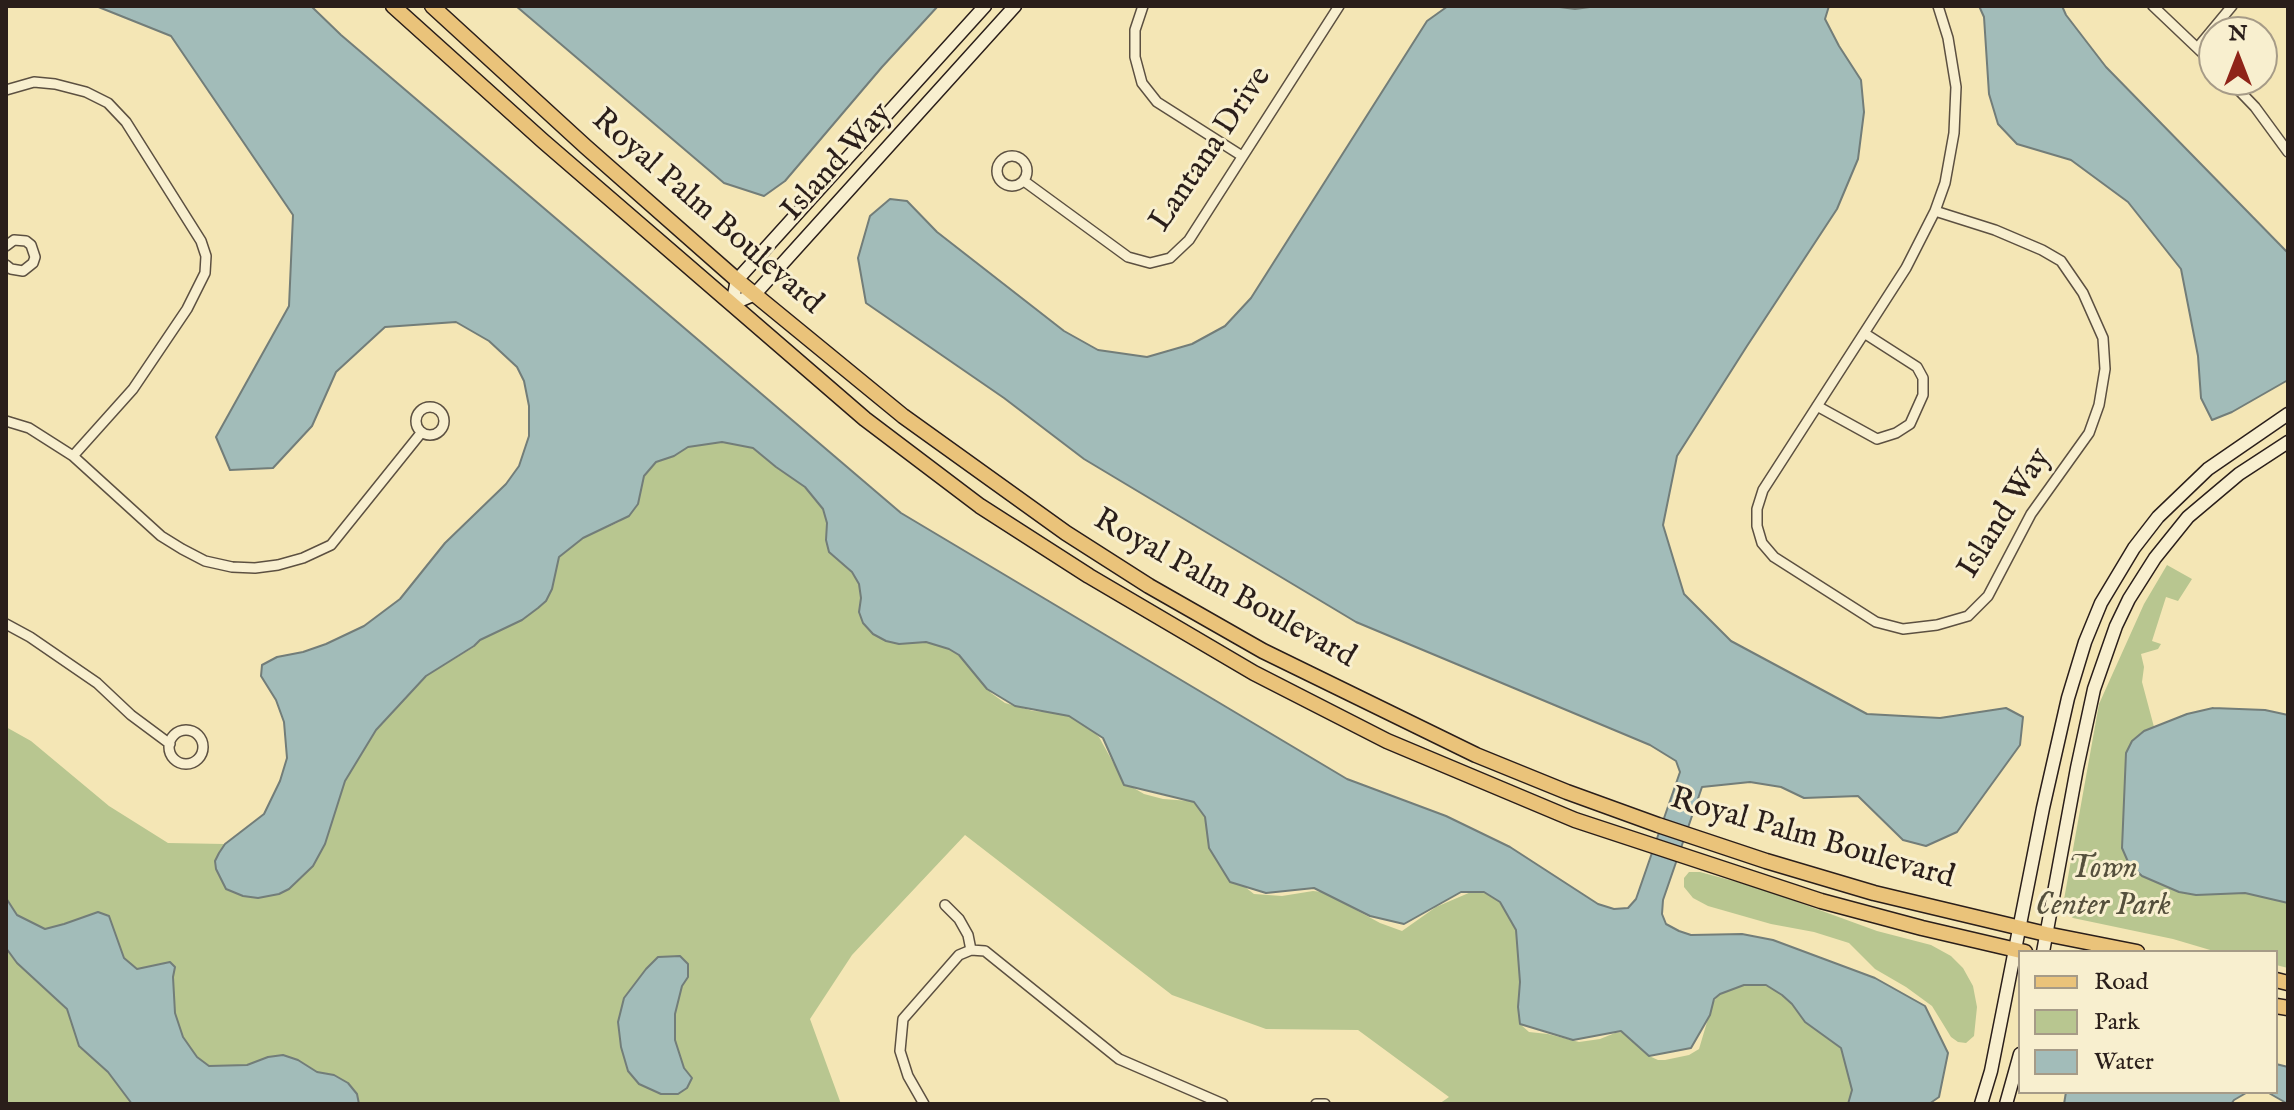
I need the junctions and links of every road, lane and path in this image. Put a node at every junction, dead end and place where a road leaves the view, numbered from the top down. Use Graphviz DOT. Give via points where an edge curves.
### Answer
graph roads {
  1 [pos="393,6"];
  2 [pos="432,6"];
  3 [pos="985,6"];
  4 [pos="1015,6"];
  5 [pos="1143,6"];
  6 [pos="1339,6"];
  7 [pos="1938,6"];
  8 [pos="2153,6"];
  9 [pos="2198,47"];
  10 [pos="6,90"];
  11 [pos="2244,96"];
  12 [pos="2288,152"];
  13 [pos="1242,156"];
  14 [pos="1024,181"];
  15 [pos="1935,211"];
  16 [pos="6,246"];
  17 [pos="6,265"];
  18 [pos="737,280"];
  19 [pos="755,294"];
  20 [pos="732,304"];
  21 [pos="1864,333"];
  22 [pos="1817,406"];
  23 [pos="2288,414"];
  24 [pos="6,421"];
  25 [pos="421,433"];
  26 [pos="2288,442"];
  27 [pos="73,456"];
  28 [pos="2134,548"];
  29 [pos="2155,558"];
  30 [pos="6,624"];
  31 [pos="170,744"];
  32 [pos="945,905"];
  33 [pos="2021,928"];
  34 [pos="2046,934"];
  35 [pos="971,950"];
  36 [pos="2018,950"];
  37 [pos="2021,950"];
  38 [pos="2043,950"];
  39 [pos="2127,950"];
  40 [pos="2018,963"];
  41 [pos="2018,1061"];
  42 [pos="924,1104"];
  43 [pos="1223,1104"];
  44 [pos="1316,1104"];
  45 [pos="1325,1104"];
  46 [pos="1981,1104"];
  47 [pos="2006,1104"];
  1 -- 20 [label="main road, Royal Palm Boulevard"];
  2 -- 18 [label="main road, Royal Palm Boulevard"];
  3 -- 18 [label="street, Island Way"];
  4 -- 19 [label="street, Island Way"];
  5 -- 13 [label="street" via="1135,30 1142,83 1157,102"];
  6 -- 13 [label="street, Lantana Drive"];
  7 -- 15 [label="street, Island Way" via="1956,87 1954,133"];
  8 -- 9 [label="street"];
  10 -- 27 [label="street" via="34,82 55,84 108,103 126,122 206,256 205,273 187,309 133,389"];
  11 -- 12 [label="street"];
  13 -- 14 [label="street, Lantana Drive" via="1189,240 1160,262 1128,257"];
  15 -- 21 [label="street, Island Way"];
  15 -- 22 [label="street, Island Way" via="1995,230 2061,261 2103,338 2105,369 2089,433 2031,514 1988,596 1968,616 1903,629 1876,622 1774,557 1762,543 1757,509 1763,490"];
  16 -- 17 [label="street" via="26,241 35,257 23,271"];
  18 -- 19 [label="main road, Royal Palm Boulevard"];
  18 -- 20 [label="street"];
  19 -- 20 [label="street, Island Way"];
  19 -- 33 [label="main road, Royal Palm Boulevard" via="903,416 1066,533 1263,651 1476,755 1567,792 1874,893"];
  20 -- 36 [label="main road, Royal Palm Boulevard" via="865,419 980,506 1254,673 1387,741 1575,820 1649,845 1821,901"];
  21 -- 22 [label="street, Island Way"];
  21 -- 22 [label="street" via="1917,367 1923,378 1923,395 1910,424 1877,439"];
  23 -- 28 [label="street" via="2208,469"];
  24 -- 27 [label="street" via="29,428"];
  25 -- 27 [label="street" via="331,545 303,558 255,568 205,561 182,549"];
  26 -- 29 [label="street" via="2188,517"];
  28 -- 29 [label="street"];
  28 -- 33 [label="street" via="2101,603 2068,698"];
  29 -- 34 [label="street" via="2116,626 2094,689"];
  30 -- 31 [label="street" via="97,683"];
  32 -- 35 [label="street" via="959,919"];
  33 -- 34 [label="main road, Royal Palm Boulevard"];
  33 -- 37 [label="street"];
  34 -- 38 [label="street"];
  34 -- 39 [label="main road, Royal Palm Boulevard"];
  35 -- 42 [label="street" via="959,955 903,1019 900,1051"];
  35 -- 43 [label="street" via="985,951 1119,1059"];
  40 -- 46 [label="street"];
  41 -- 47 [label="street"];
  44 -- 45 [label="street"];
}
